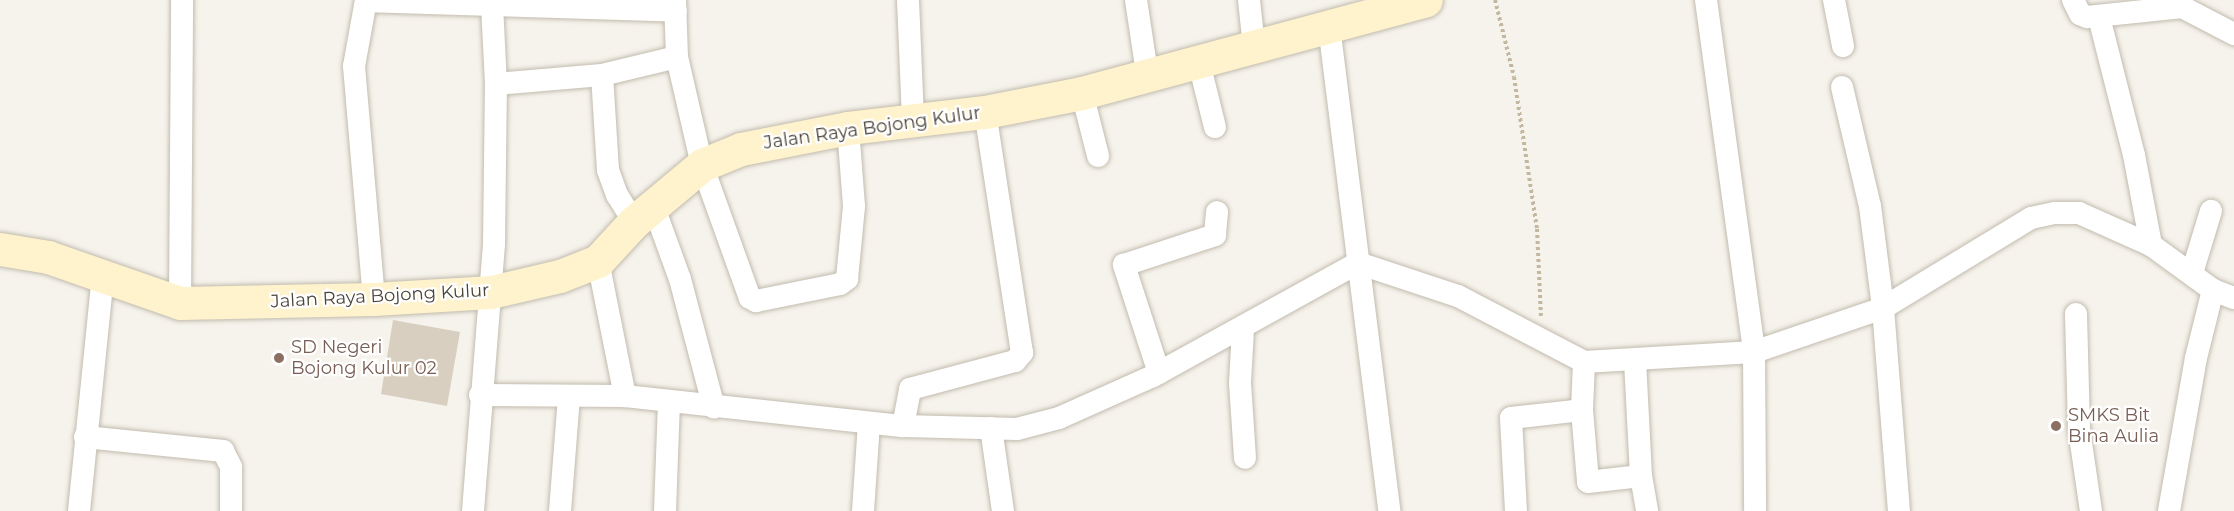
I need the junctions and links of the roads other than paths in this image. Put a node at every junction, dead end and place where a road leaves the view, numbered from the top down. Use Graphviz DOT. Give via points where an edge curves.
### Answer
graph roads {
  1 [pos="182,0"];
  2 [pos="908,0"];
  3 [pos="1136,0"];
  4 [pos="1249,0"];
  5 [pos="1426,0"];
  6 [pos="1706,0"];
  7 [pos="1834,0"];
  8 [pos="2073,0"];
  9 [pos="366,1"];
  10 [pos="492,5"];
  11 [pos="676,5"];
  12 [pos="1342,16"];
  13 [pos="2099,16"];
  14 [pos="2234,34"];
  15 [pos="1843,46"];
  16 [pos="1254,47"];
  17 [pos="677,57"];
  18 [pos="1199,63"];
  19 [pos="1147,73"];
  20 [pos="602,75"];
  21 [pos="496,84"];
  22 [pos="1842,87"];
  23 [pos="1082,93"];
  24 [pos="985,112"];
  25 [pos="913,120"];
  26 [pos="1215,127"];
  27 [pos="848,128"];
  28 [pos="1098,156"];
  29 [pos="702,165"];
  30 [pos="2211,211"];
  31 [pos="1216,212"];
  32 [pos="644,214"];
  33 [pos="2151,245"];
  34 [pos="0,249"];
  35 [pos="598,261"];
  36 [pos="1358,263"];
  37 [pos="2192,273"];
  38 [pos="103,274"];
  39 [pos="491,292"];
  40 [pos="2224,294"];
  41 [pos="374,299"];
  42 [pos="180,303"];
  43 [pos="1883,308"];
  44 [pos="2076,314"];
  45 [pos="1243,329"];
  46 [pos="1754,352"];
  47 [pos="1635,361"];
  48 [pos="1584,362"];
  49 [pos="1159,373"];
  50 [pos="480,395"];
  51 [pos="569,396"];
  52 [pos="625,396"];
  53 [pos="669,403"];
  54 [pos="714,408"];
  55 [pos="1582,410"];
  56 [pos="869,423"];
  57 [pos="903,426"];
  58 [pos="991,428"];
  59 [pos="85,437"];
  60 [pos="1245,458"];
  61 [pos="1641,476"];
  62 [pos="79,511"];
  63 [pos="231,511"];
  64 [pos="472,511"];
  65 [pos="560,511"];
  66 [pos="665,511"];
  67 [pos="863,511"];
  68 [pos="1004,511"];
  69 [pos="1389,511"];
  70 [pos="1516,511"];
  71 [pos="1647,511"];
  72 [pos="1755,511"];
  73 [pos="1899,511"];
  74 [pos="2091,511"];
  75 [pos="2169,511"];
  1 -- 42 [label="street"];
  2 -- 25 [label="street"];
  3 -- 19 [label="street"];
  4 -- 16 [label="street"];
  5 -- 12 [label="main road, Jalan Raya Bojong Kulur"];
  6 -- 46 [label="street"];
  7 -- 15 [label="street"];
  8 -- 13 [label="street" via="2080,14"];
  9 -- 10 [label="street"];
  9 -- 41 [label="street" via="354,66"];
  10 -- 11 [label="street"];
  10 -- 21 [label="street"];
  11 -- 17 [label="street"];
  12 -- 16 [label="main road, Jalan Raya Bojong Kulur"];
  12 -- 36 [label="street"];
  13 -- 14 [label="street" via="2182,7"];
  13 -- 33 [label="street" via="2132,144"];
  16 -- 18 [label="main road, Jalan Raya Bojong Kulur"];
  17 -- 20 [label="street"];
  17 -- 29 [label="street"];
  18 -- 19 [label="main road, Jalan Raya Bojong Kulur"];
  18 -- 26 [label="street"];
  19 -- 23 [label="main road, Jalan Raya Bojong Kulur"];
  20 -- 21 [label="street"];
  20 -- 32 [label="street" via="610,176"];
  21 -- 39 [label="street"];
  22 -- 43 [label="street" via="1870,206"];
  23 -- 24 [label="main road, Jalan Raya Bojong Kulur"];
  23 -- 28 [label="street"];
  24 -- 25 [label="main road, Jalan Raya Bojong Kulur"];
  24 -- 57 [label="street" via="1022,352 1015,361 910,389"];
  25 -- 27 [label="main road, Jalan Raya Bojong Kulur"];
  27 -- 29 [label="main road, Jalan Raya Bojong Kulur" via="771,141"];
  27 -- 29 [label="street" via="854,206 847,279 840,284 756,301 748,297"];
  29 -- 32 [label="main road, Jalan Raya Bojong Kulur"];
  30 -- 37 [label="street"];
  31 -- 49 [label="street" via="1215,236 1124,265"];
  32 -- 35 [label="main road, Jalan Raya Bojong Kulur"];
  32 -- 54 [label="street" via="680,279"];
  33 -- 37 [label="street"];
  33 -- 43 [label="street" via="2079,213 2031,218"];
  34 -- 38 [label="main road, Jalan Raya Bojong Kulur" via="48,256"];
  35 -- 39 [label="main road, Jalan Raya Bojong Kulur" via="560,276"];
  35 -- 52 [label="street"];
  36 -- 45 [label="street"];
  36 -- 48 [label="street" via="1458,296"];
  36 -- 69 [label="street"];
  37 -- 40 [label="street"];
  38 -- 42 [label="main road, Jalan Raya Bojong Kulur"];
  38 -- 59 [label="street"];
  39 -- 41 [label="main road, Jalan Raya Bojong Kulur"];
  39 -- 50 [label="street"];
  40 -- 75 [label="street" via="2196,358"];
  41 -- 42 [label="main road, Jalan Raya Bojong Kulur"];
  43 -- 46 [label="street"];
  43 -- 73 [label="street"];
  44 -- 74 [label="street" via="2079,429"];
  45 -- 49 [label="street"];
  45 -- 60 [label="street" via="1240,401"];
  46 -- 47 [label="street"];
  46 -- 72 [label="street"];
  47 -- 48 [label="street"];
  47 -- 61 [label="street"];
  48 -- 55 [label="street"];
  49 -- 58 [label="street" via="1059,418 1017,429"];
  50 -- 51 [label="street"];
  50 -- 64 [label="street"];
  51 -- 52 [label="street"];
  51 -- 65 [label="street"];
  52 -- 53 [label="street"];
  53 -- 54 [label="street"];
  53 -- 66 [label="street"];
  54 -- 56 [label="street"];
  55 -- 61 [label="street" via="1588,482"];
  55 -- 70 [label="street" via="1511,418"];
  56 -- 57 [label="street"];
  56 -- 67 [label="street"];
  57 -- 58 [label="street"];
  58 -- 68 [label="street"];
  59 -- 62 [label="street"];
  59 -- 63 [label="street" via="223,451 231,467"];
  61 -- 71 [label="street"];
}
